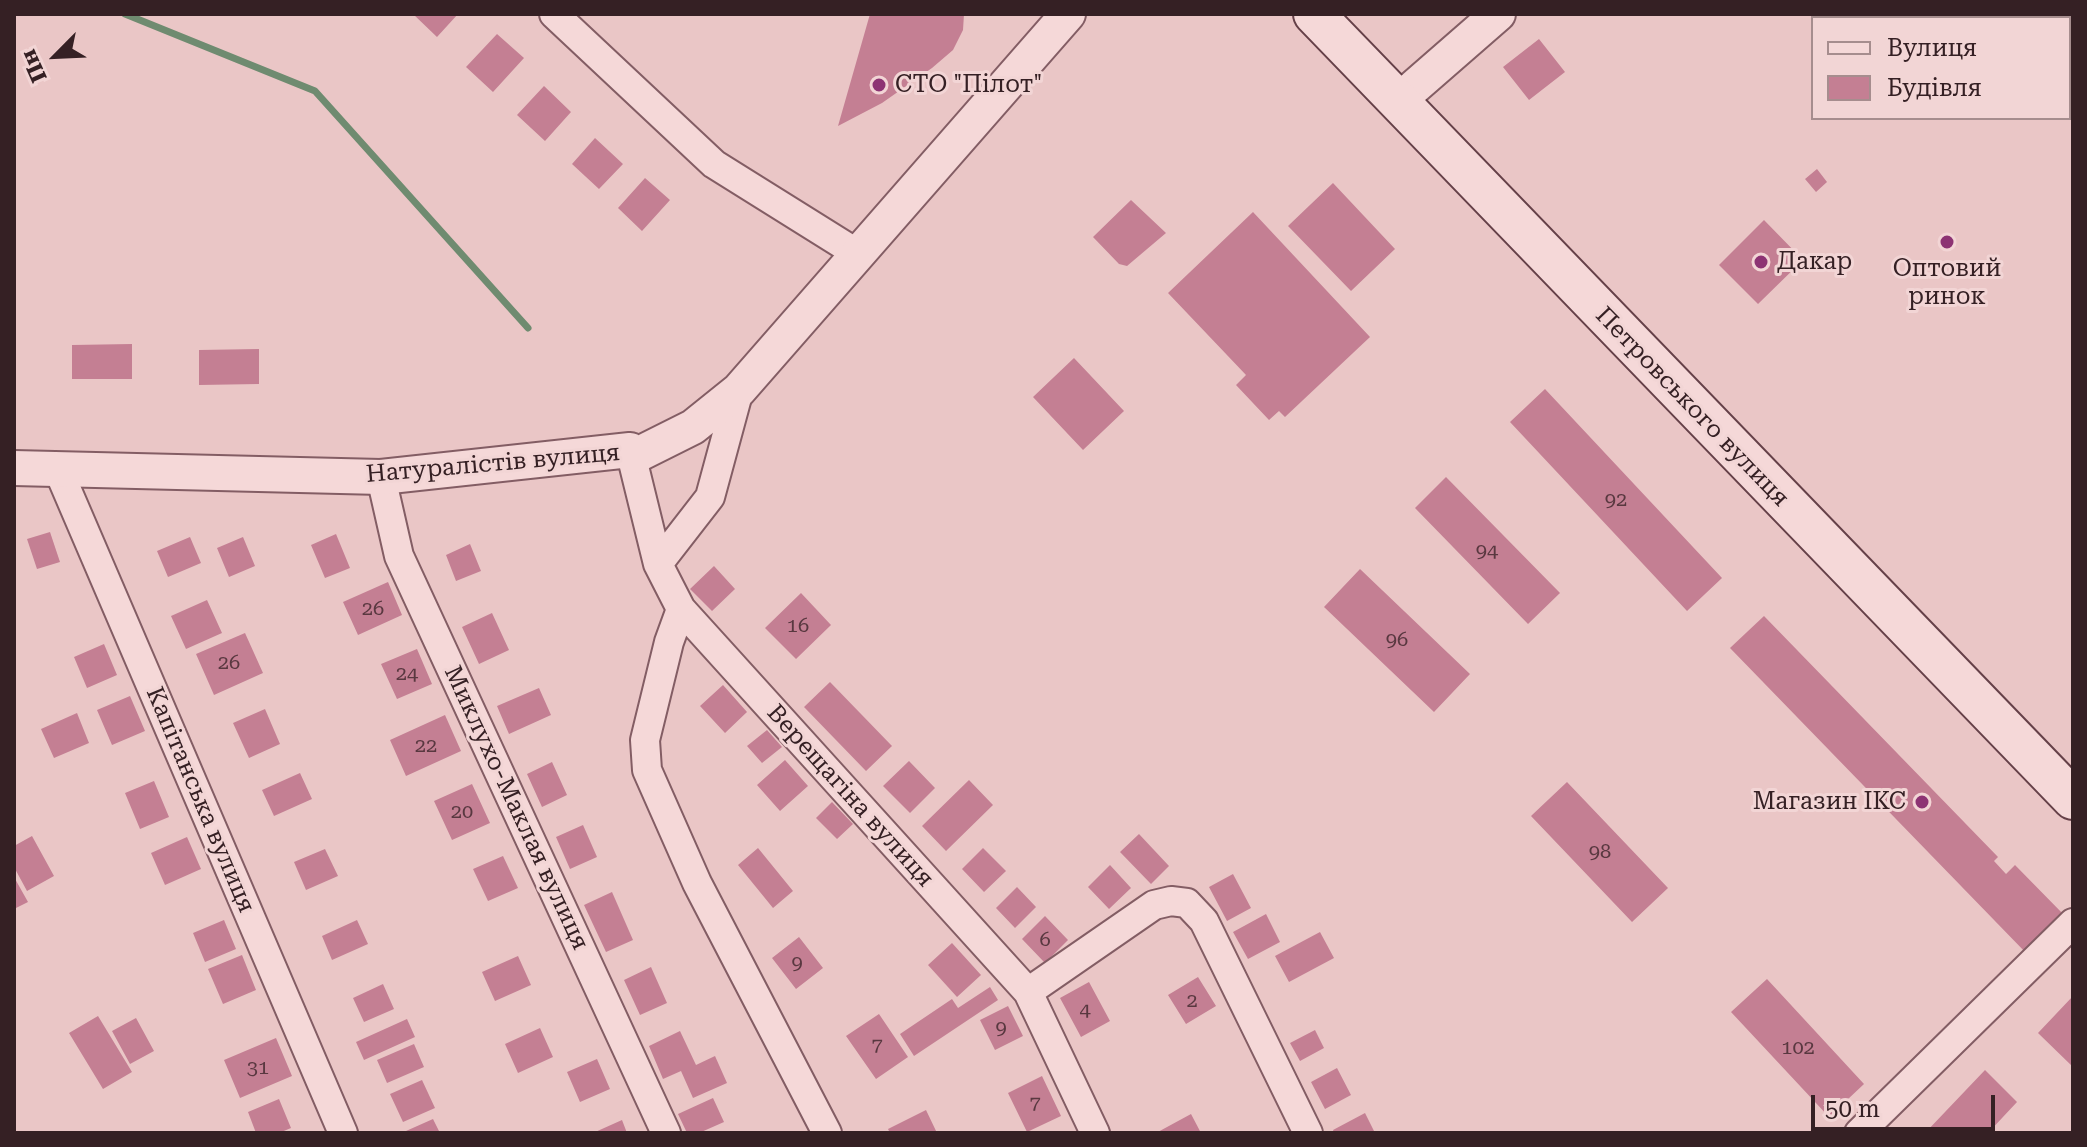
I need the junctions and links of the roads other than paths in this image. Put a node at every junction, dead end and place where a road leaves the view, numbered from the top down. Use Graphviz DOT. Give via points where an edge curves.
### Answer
graph roads {
  1 [pos="554,14"];
  2 [pos="1068,14"];
  3 [pos="1314,14"];
  4 [pos="1498,14"];
  5 [pos="1397,102"];
  6 [pos="858,254"];
  7 [pos="739,390"];
  8 [pos="630,450"];
  9 [pos="57,467"];
  10 [pos="14,468"];
  11 [pos="381,477"];
  12 [pos="658,564"];
  13 [pos="681,609"];
  14 [pos="2073,799"];
  15 [pos="2073,923"];
  16 [pos="1028,992"];
  17 [pos="343,1133"];
  18 [pos="666,1133"];
  19 [pos="827,1133"];
  20 [pos="1095,1133"];
  21 [pos="1308,1133"];
  22 [pos="1859,1133"];
  1 -- 6 [label="street" via="714,164"];
  2 -- 6 [label="street, Натуралістів вулиця"];
  3 -- 5 [label="main road, Петровського вулиця"];
  4 -- 5 [label="street"];
  5 -- 14 [label="main road, Петровського вулиця"];
  6 -- 7 [label="street, Натуралістів вулиця"];
  7 -- 8 [label="street, Натуралістів вулиця" via="693,427 635,456"];
  7 -- 12 [label="street" via="710,497"];
  8 -- 11 [label="street, Натуралістів вулиця"];
  8 -- 12 [label="street, Верещагіна вулиця"];
  9 -- 10 [label="street, Натуралістів вулиця"];
  9 -- 11 [label="street, Натуралістів вулиця"];
  9 -- 17 [label="street, Капітанська вулиця"];
  11 -- 18 [label="street, Миклухо-Маклая вулиця" via="399,556"];
  12 -- 13 [label="street, Верещагіна вулиця"];
  13 -- 16 [label="street, Верещагіна вулиця"];
  13 -- 19 [label="street" via="645,740 647,770 697,883"];
  15 -- 22 [label="street"];
  16 -- 20 [label="street, Верещагіна вулиця"];
  16 -- 21 [label="street" via="1154,905 1187,903 1204,921"];
}
